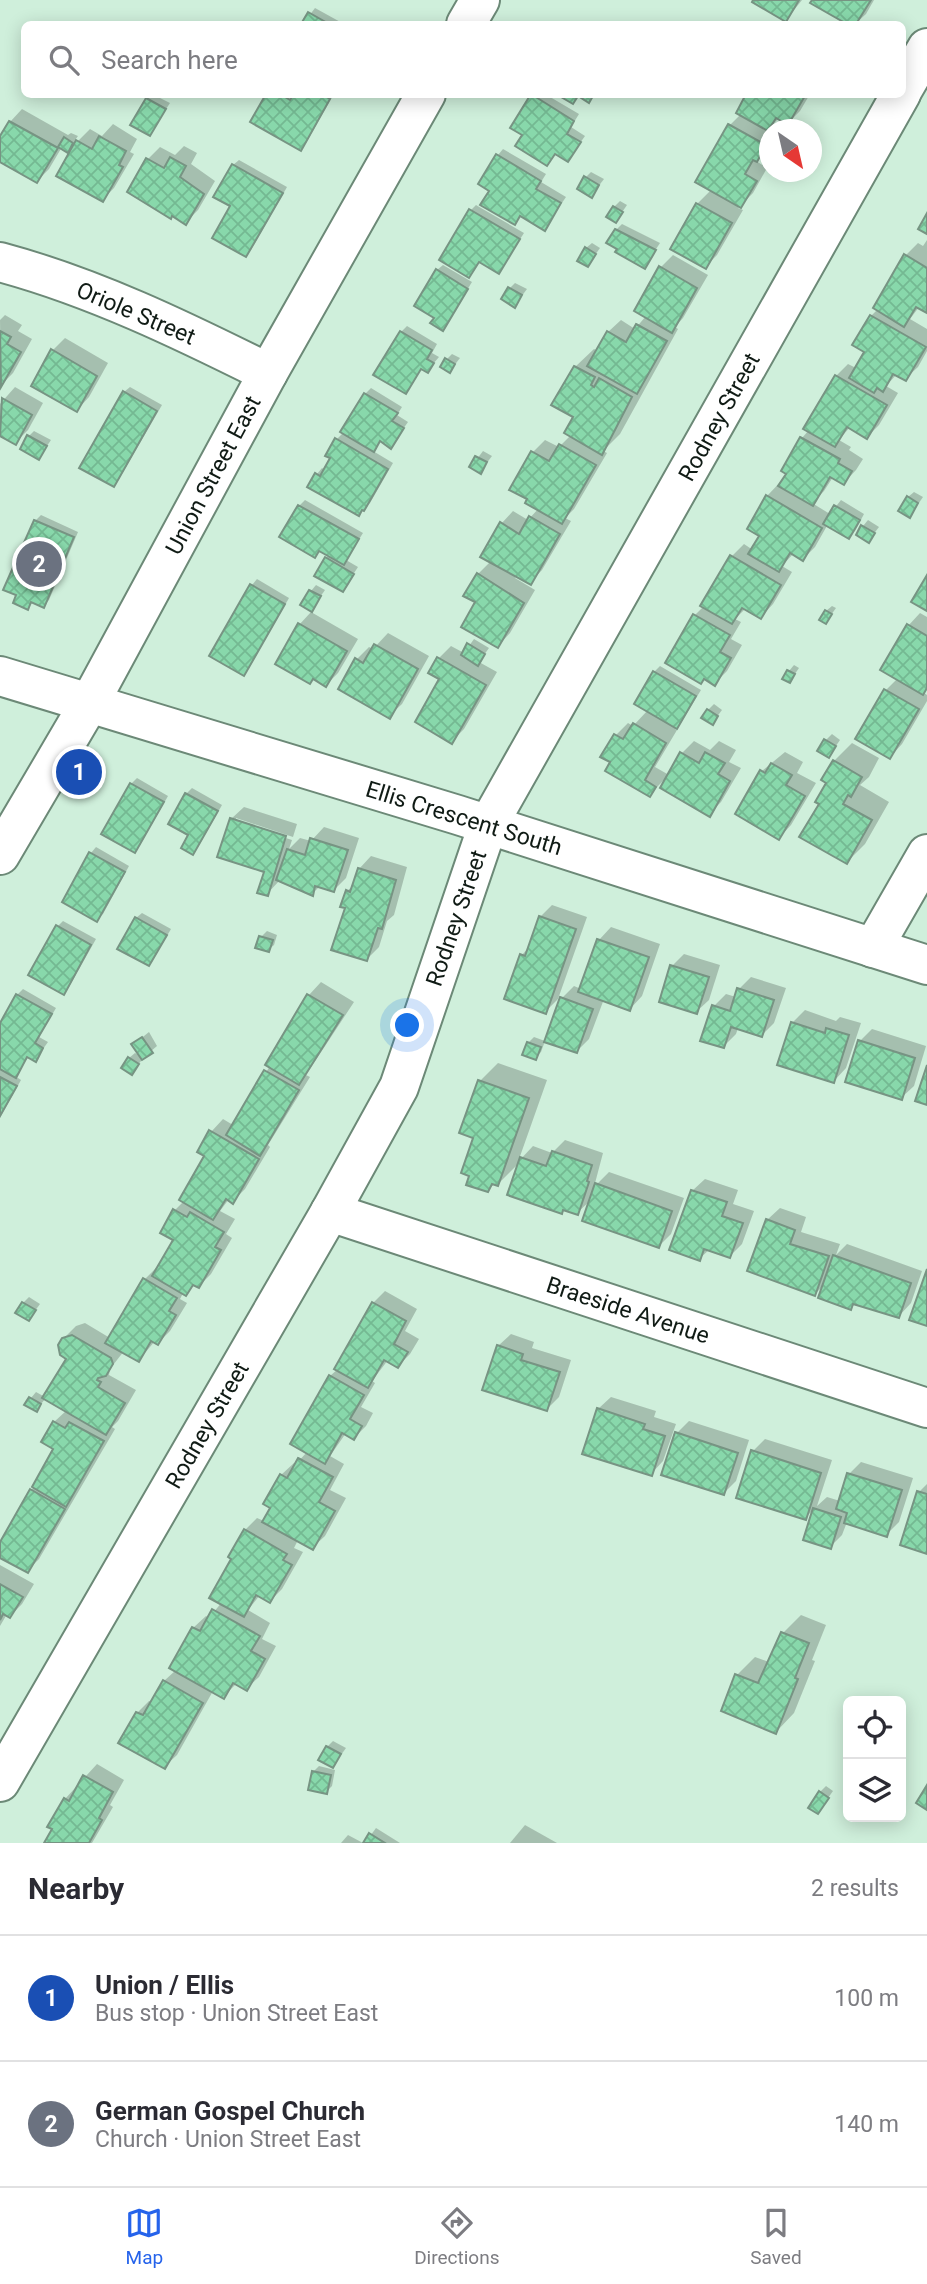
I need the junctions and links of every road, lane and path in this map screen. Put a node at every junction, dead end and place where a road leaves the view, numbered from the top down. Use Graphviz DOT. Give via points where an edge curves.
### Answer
graph roads {
  1 [pos="480,0"];
  2 [pos="468,21"];
  3 [pos="927,48"];
  4 [pos="906,86"];
  5 [pos="424,98"];
  6 [pos="899,98"];
  7 [pos="0,262"];
  8 [pos="268,373"];
  9 [pos="0,676"];
  10 [pos="90,702"];
  11 [pos="488,825"];
  12 [pos="927,854"];
  13 [pos="0,855"];
  14 [pos="873,948"];
  15 [pos="927,965"];
  16 [pos="330,1212"];
  17 [pos="927,1408"];
  18 [pos="0,1782"];
  1 -- 2 [label="street"];
  3 -- 4 [label="street, Rodney Street"];
  5 -- 8 [label="street, Union Street East"];
  6 -- 11 [label="street, Rodney Street"];
  7 -- 8 [label="street, Oriole Street" via="79,288"];
  8 -- 10 [label="street, Union Street East"];
  9 -- 10 [label="street, Ellis Crescent South"];
  10 -- 11 [label="street, Ellis Crescent South"];
  10 -- 13 [label="street, Union Street East"];
  11 -- 14 [label="street, Ellis Crescent South"];
  11 -- 16 [label="street, Rodney Street" via="399,1087"];
  12 -- 14 [label="street"];
  14 -- 15 [label="street, Ellis Crescent South"];
  16 -- 17 [label="street, Braeside Avenue"];
  16 -- 18 [label="street, Rodney Street"];
}
